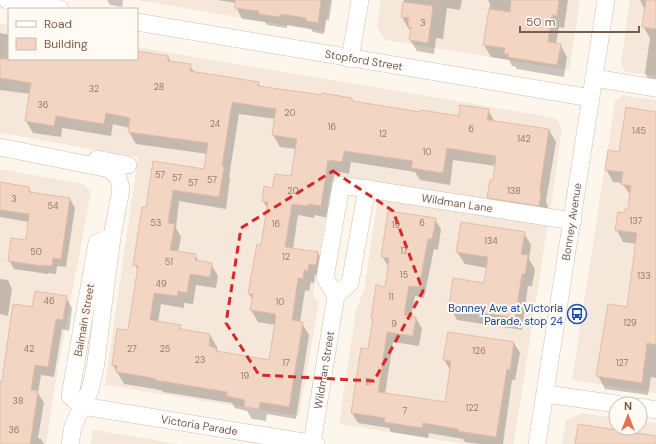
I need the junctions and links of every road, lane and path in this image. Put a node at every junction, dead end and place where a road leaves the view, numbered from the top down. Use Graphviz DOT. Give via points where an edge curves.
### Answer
graph roads {
  1 [pos="7,0"];
  2 [pos="360,0"];
  3 [pos="606,0"];
  4 [pos="54,8"];
  5 [pos="138,22"];
  6 [pos="350,59"];
  7 [pos="594,78"];
  8 [pos="656,88"];
  9 [pos="591,98"];
  10 [pos="0,147"];
  11 [pos="367,188"];
  12 [pos="573,222"];
  13 [pos="336,296"];
  14 [pos="546,394"];
  15 [pos="608,403"];
  16 [pos="82,406"];
  17 [pos="70,444"];
  18 [pos="314,444"];
  19 [pos="537,444"];
  1 -- 4 [label="street"];
  2 -- 6 [label="street"];
  3 -- 7 [label="street, Bonney Avenue"];
  5 -- 6 [label="street, Stopford Street"];
  6 -- 9 [label="street, Stopford Street"];
  7 -- 8 [label="street"];
  7 -- 9 [label="street, Bonney Avenue"];
  9 -- 12 [label="street, Bonney Avenue"];
  10 -- 16 [label="street, Balmain Street" via="123,171 94,369 90,390"];
  11 -- 12 [label="street, Wildman Lane"];
  11 -- 13 [label="street" via="350,283"];
  11 -- 13 [label="street, Wildman Lane" via="341,185 325,278"];
  12 -- 14 [label="street, Bonney Avenue"];
  13 -- 18 [label="street, Wildman Street"];
  14 -- 15 [label="street"];
  14 -- 19 [label="street, Bonney Avenue"];
  16 -- 17 [label="street, Balmain Street" via="73,426"];
  16 -- 18 [label="street, Victoria Parade"];
}
